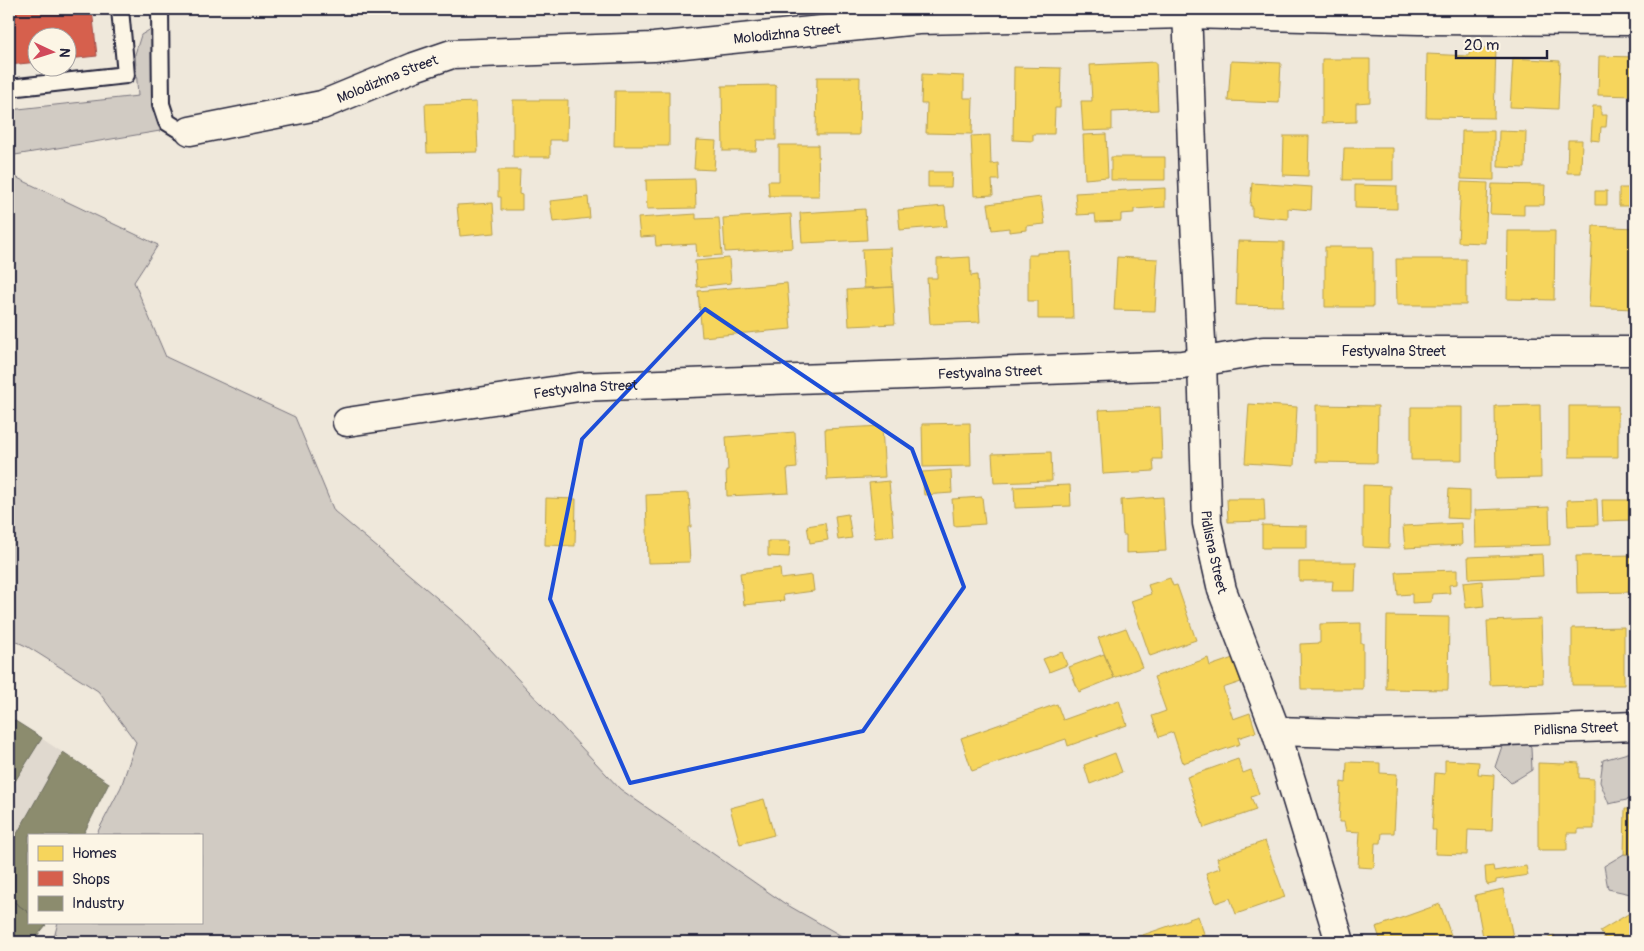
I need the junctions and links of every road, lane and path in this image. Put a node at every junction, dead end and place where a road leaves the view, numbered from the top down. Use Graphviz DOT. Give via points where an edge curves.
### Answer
graph roads {
  1 [pos="120,9"];
  2 [pos="160,9"];
  3 [pos="1187,11"];
  4 [pos="1635,21"];
  5 [pos="9,88"];
  6 [pos="190,131"];
  7 [pos="1635,351"];
  8 [pos="1202,361"];
  9 [pos="347,422"];
  10 [pos="1635,726"];
  11 [pos="1276,732"];
  12 [pos="1340,942"];
  1 -- 5 [label="lane" via="126,75"];
  2 -- 6 [label="lane" via="161,104 167,122 180,130"];
  3 -- 4 [label="street, Molodizhna Street" via="1419,20"];
  3 -- 6 [label="street, Molodizhna Street" via="918,20 654,47 452,54 322,105"];
  3 -- 8 [label="street, Pidlisna Street"];
  7 -- 8 [label="street, Festyvalna Street" via="1263,352"];
  8 -- 9 [label="street, Festyvalna Street" via="1182,365 579,387"];
  8 -- 11 [label="street, Pidlisna Street" via="1207,524 1222,590"];
  10 -- 11 [label="street, Pidlisna Street" via="1398,733"];
  11 -- 12 [label="street, Pidlisna Street"];
}
